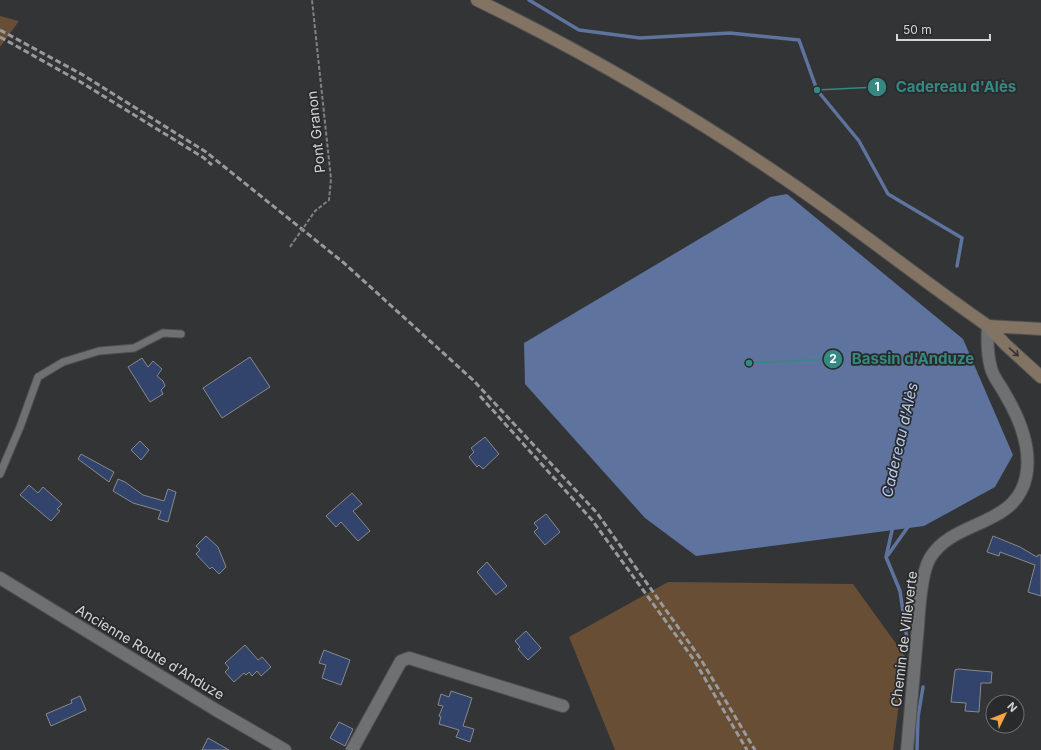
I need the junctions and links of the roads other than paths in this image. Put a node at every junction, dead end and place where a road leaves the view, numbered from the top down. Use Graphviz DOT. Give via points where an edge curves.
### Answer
graph roads {
  1 [pos="477,0"];
  2 [pos="988,326"];
  3 [pos="1041,329"];
  4 [pos="181,334"];
  5 [pos="1041,377"];
  6 [pos="0,474"];
  7 [pos="0,578"];
  8 [pos="563,706"];
  9 [pos="285,750"];
  10 [pos="352,750"];
  11 [pos="907,750"];
  1 -- 2 [label="main road" via="634,83 699,122 787,180"];
  2 -- 3 [label="main road"];
  2 -- 5 [label="main road, one-way"];
  2 -- 11 [label="street, Chemin de Villeverte" via="987,350 991,370 1014,410 1022,430 1028,456 1026,479 1021,492 1005,510 954,535 929,559 921,591"];
  4 -- 6 [label="lane" via="163,333 134,348 99,351 63,362 38,377"];
  7 -- 9 [label="street, Ancienne Route d'Anduze"];
  8 -- 10 [label="street" via="409,658 401,661"];
}
